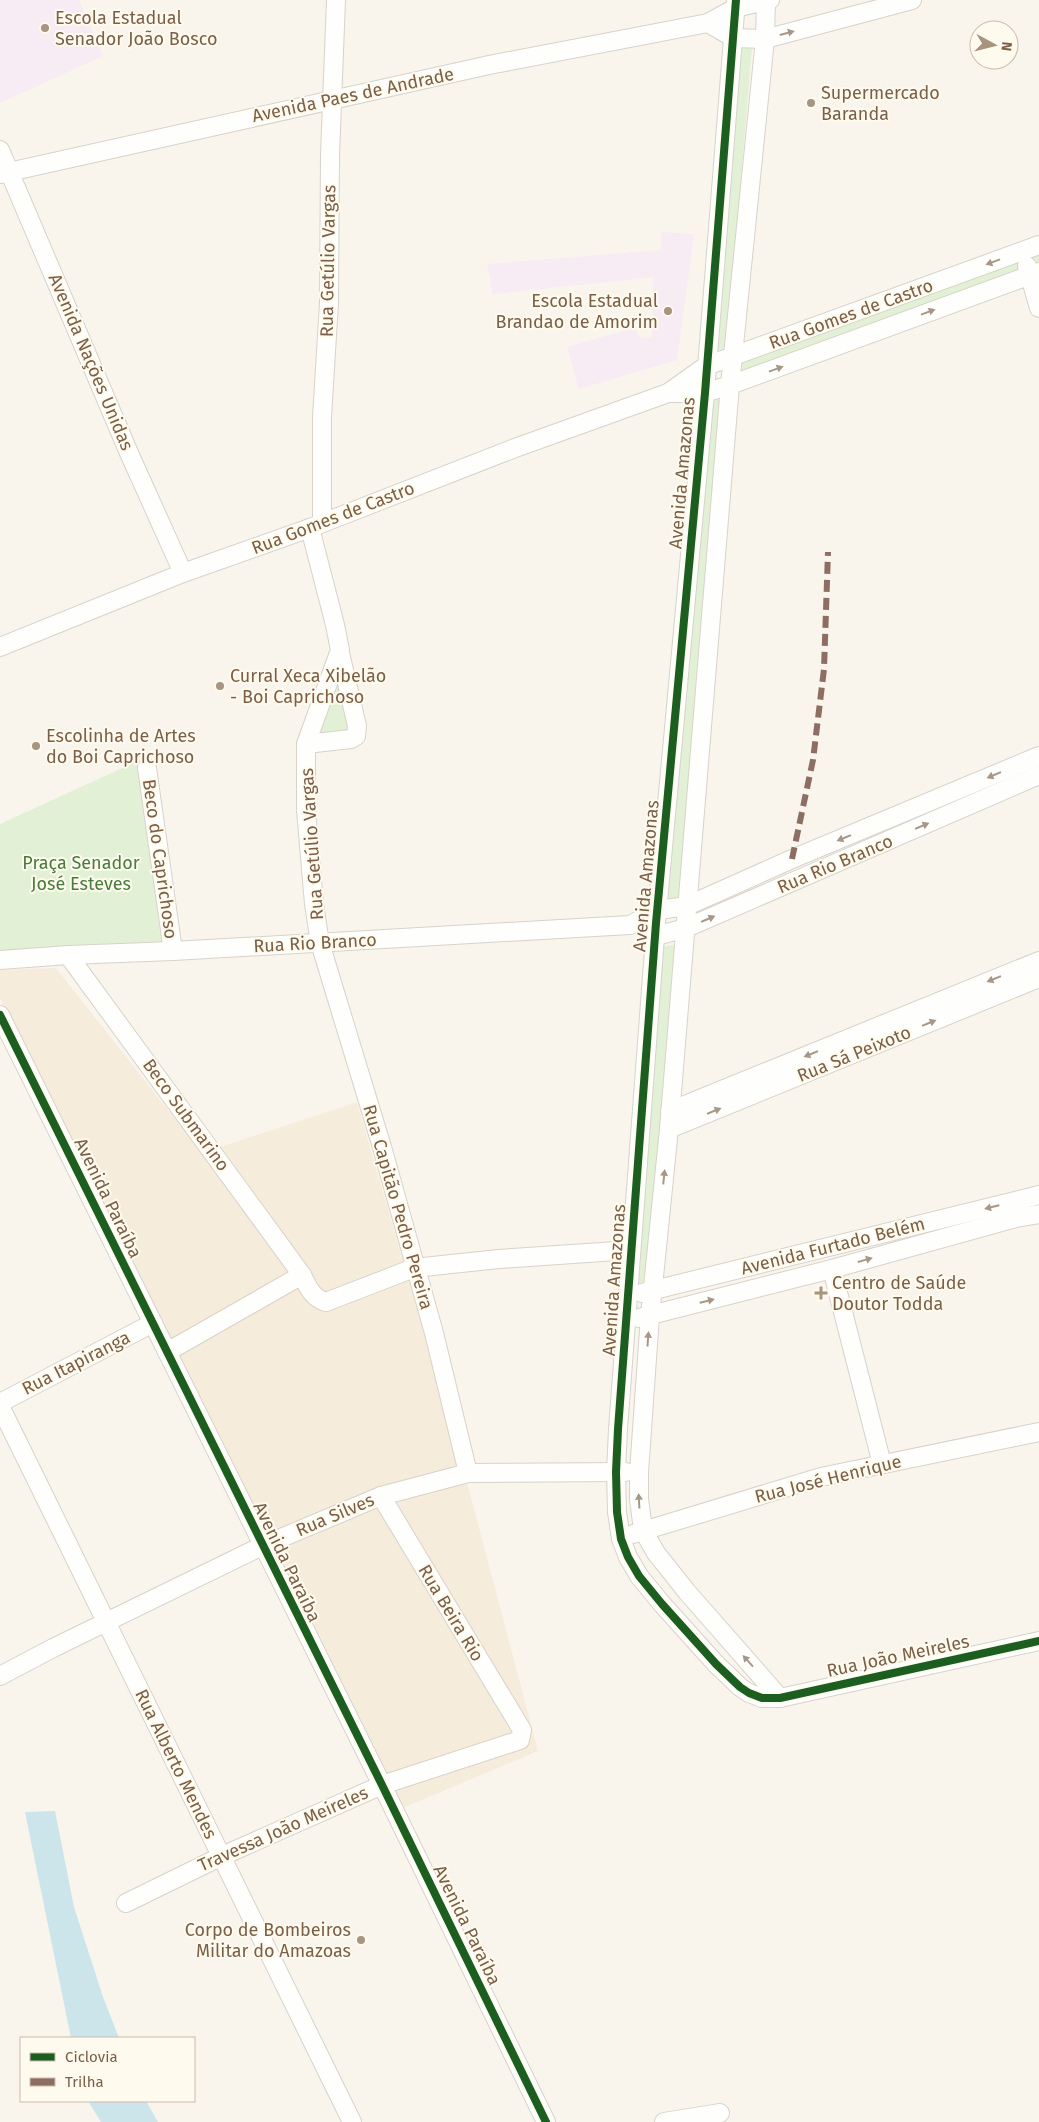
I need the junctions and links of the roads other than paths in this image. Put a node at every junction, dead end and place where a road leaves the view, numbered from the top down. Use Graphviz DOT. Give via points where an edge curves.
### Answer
graph roads {
  1 [pos="336,0"];
  2 [pos="768,0"];
  3 [pos="912,0"];
  4 [pos="736,4"];
  5 [pos="708,24"];
  6 [pos="734,38"];
  7 [pos="765,39"];
  8 [pos="332,99"];
  9 [pos="0,150"];
  10 [pos="4,172"];
  11 [pos="1039,246"];
  12 [pos="1022,252"];
  13 [pos="1035,273"];
  14 [pos="1039,308"];
  15 [pos="734,357"];
  16 [pos="706,366"];
  17 [pos="730,385"];
  18 [pos="668,393"];
  19 [pos="705,393"];
  20 [pos="316,525"];
  21 [pos="183,573"];
  22 [pos="1,645"];
  23 [pos="340,650"];
  24 [pos="306,744"];
  25 [pos="1039,756"];
  26 [pos="147,768"];
  27 [pos="1039,775"];
  28 [pos="687,906"];
  29 [pos="658,910"];
  30 [pos="630,925"];
  31 [pos="686,928"];
  32 [pos="656,936"];
  33 [pos="320,943"];
  34 [pos="173,951"];
  35 [pos="68,955"];
  36 [pos="0,960"];
  37 [pos="1039,961"];
  38 [pos="1039,978"];
  39 [pos="0,1015"];
  40 [pos="670,1110"];
  41 [pos="669,1130"];
  42 [pos="1039,1195"];
  43 [pos="1015,1210"];
  44 [pos="1039,1214"];
  45 [pos="631,1250"];
  46 [pos="414,1268"];
  47 [pos="832,1269"];
  48 [pos="302,1275"];
  49 [pos="652,1291"];
  50 [pos="627,1296"];
  51 [pos="650,1316"];
  52 [pos="626,1320"];
  53 [pos="153,1323"];
  54 [pos="167,1352"];
  55 [pos="0,1402"];
  56 [pos="0,1406"];
  57 [pos="1039,1432"];
  58 [pos="882,1464"];
  59 [pos="616,1472"];
  60 [pos="639,1472"];
  61 [pos="468,1473"];
  62 [pos="381,1496"];
  63 [pos="643,1530"];
  64 [pos="621,1539"];
  65 [pos="262,1546"];
  66 [pos="107,1622"];
  67 [pos="1039,1641"];
  68 [pos="0,1676"];
  69 [pos="762,1698"];
  70 [pos="780,1698"];
  71 [pos="522,1730"];
  72 [pos="382,1784"];
  73 [pos="220,1857"];
  74 [pos="126,1903"];
  75 [pos="720,2113"];
  76 [pos="352,2122"];
  77 [pos="546,2122"];
  78 [pos="664,2122"];
  1 -- 8 [label="street, Rua Getúlio Vargas"];
  2 -- 4 [label="street, Avenida Paes de Andrade"];
  2 -- 7 [label="street"];
  7 -- 3 [label="street, one-way"];
  4 -- 5 [label="street, Avenida Paes de Andrade"];
  4 -- 6 [label="street, Avenida Amazonas"];
  5 -- 6 [label="street"];
  5 -- 8 [label="street, Avenida Paes de Andrade" via="489,65"];
  6 -- 7 [label="street"];
  6 -- 16 [label="street, Avenida Amazonas"];
  7 -- 15 [label="street"];
  8 -- 10 [label="street, Avenida Paes de Andrade"];
  8 -- 20 [label="street, Rua Getúlio Vargas" via="329,303"];
  9 -- 10 [label="street, Avenida Nações Unidas"];
  10 -- 21 [label="street, Avenida Nações Unidas"];
  11 -- 12 [label="street, Rua Gomes de Castro"];
  12 -- 13 [label="street"];
  12 -- 15 [label="street, Rua Gomes de Castro, one-way"];
  13 -- 14 [label="street"];
  17 -- 13 [label="street, Rua Gomes de Castro, one-way"];
  15 -- 16 [label="street, Rua Gomes de Castro"];
  15 -- 17 [label="street"];
  16 -- 18 [label="street, Rua Gomes de Castro"];
  16 -- 19 [label="street, Avenida Amazonas"];
  17 -- 19 [label="street, Rua Gomes de Castro"];
  17 -- 28 [label="street"];
  18 -- 19 [label="street, Rua Gomes de Castro"];
  18 -- 20 [label="street, Rua Gomes de Castro"];
  19 -- 29 [label="street, Avenida Amazonas"];
  20 -- 21 [label="street, Rua Gomes de Castro"];
  20 -- 23 [label="street, Rua Getúlio Vargas"];
  21 -- 22 [label="street, Rua Gomes de Castro"];
  23 -- 24 [label="street, Rua Getúlio Vargas"];
  23 -- 24 [label="street, Rua Getúlio Vargas" via="357,726 356,736"];
  24 -- 33 [label="street, Rua Getúlio Vargas" via="306,810"];
  25 -- 28 [label="street, Rua Rio Branco, one-way"];
  26 -- 34 [label="street, Beco do Caprichoso"];
  31 -- 27 [label="street, Rua Rio Branco, one-way"];
  28 -- 29 [label="street, Rua Rio Branco"];
  28 -- 31 [label="street"];
  29 -- 30 [label="street, Rua Rio Branco"];
  29 -- 32 [label="street, Avenida Amazonas"];
  30 -- 32 [label="street, Rua Rio Branco"];
  30 -- 33 [label="street, Rua Rio Branco"];
  31 -- 32 [label="street, Rua Rio Branco"];
  31 -- 40 [label="street"];
  32 -- 45 [label="street, Avenida Amazonas"];
  33 -- 34 [label="street, Rua Rio Branco"];
  33 -- 46 [label="street, Rua Capitão Pedro Pereira" via="382,1147"];
  34 -- 35 [label="street, Rua Rio Branco"];
  35 -- 36 [label="street, Rua Rio Branco"];
  35 -- 48 [label="street, Beco Submarino"];
  37 -- 40 [label="street, Rua Sá Peixoto, one-way"];
  41 -- 38 [label="street, Rua Sá Peixoto, one-way"];
  39 -- 53 [label="street, Avenida Paraíba"];
  40 -- 41 [label="street"];
  49 -- 41 [label="street, one-way"];
  42 -- 43 [label="street, Avenida Furtado Belém"];
  43 -- 44 [label="street, Avenida Furtado Belém"];
  47 -- 43 [label="street, Avenida Furtado Belém, one-way"];
  43 -- 49 [label="street, Avenida Furtado Belém, one-way"];
  45 -- 46 [label="street, Beco Submarino"];
  45 -- 50 [label="street, Avenida Amazonas"];
  46 -- 48 [label="street, Beco Submarino" via="326,1302 313,1295"];
  46 -- 61 [label="street, Rua Capitão Pedro Pereira" via="443,1366"];
  51 -- 47 [label="street, Avenida Furtado Belém, one-way"];
  47 -- 58 [label="street"];
  48 -- 54 [label="street"];
  49 -- 50 [label="street, Avenida Furtado Belém"];
  49 -- 51 [label="street"];
  50 -- 52 [label="street, Avenida Amazonas"];
  51 -- 52 [label="street, Avenida Furtado Belém"];
  60 -- 51 [label="street, one-way"];
  52 -- 59 [label="street, Avenida Amazonas"];
  53 -- 54 [label="street, Avenida Paraíba"];
  53 -- 55 [label="street, Rua Itapiranga"];
  54 -- 65 [label="street, Avenida Paraíba"];
  56 -- 66 [label="street, Rua Alberto Mendes"];
  57 -- 58 [label="street, Rua José Henrique"];
  58 -- 63 [label="street, Rua José Henrique" via="792,1485"];
  59 -- 60 [label="street, Rua Silves"];
  59 -- 61 [label="street, Rua Silves"];
  59 -- 64 [label="street, Avenida Amazonas"];
  63 -- 60 [label="street, one-way"];
  61 -- 62 [label="street, Rua Silves"];
  62 -- 65 [label="street, Rua Silves"];
  62 -- 71 [label="street, Rua Beira Rio"];
  63 -- 64 [label="street, Rua José Henrique"];
  70 -- 63 [label="street, one-way" via="687,1592 656,1553"];
  64 -- 69 [label="street, Avenida Amazonas" via="639,1576 668,1610 740,1687"];
  65 -- 66 [label="street, Rua Silves"];
  65 -- 72 [label="street, Avenida Paraíba"];
  66 -- 68 [label="street, Rua Silves"];
  66 -- 73 [label="street, Rua Alberto Mendes"];
  67 -- 70 [label="street, Rua João Meireles"];
  69 -- 70 [label="street, Rua João Meireles"];
  71 -- 72 [label="street, Travessa João Meireles" via="520,1740"];
  72 -- 73 [label="street, Travessa João Meireles"];
  72 -- 77 [label="street, Avenida Paraíba"];
  73 -- 74 [label="street, Travessa João Meireles"];
  73 -- 76 [label="street, Rua Alberto Mendes"];
  75 -- 78 [label="street"];
}
